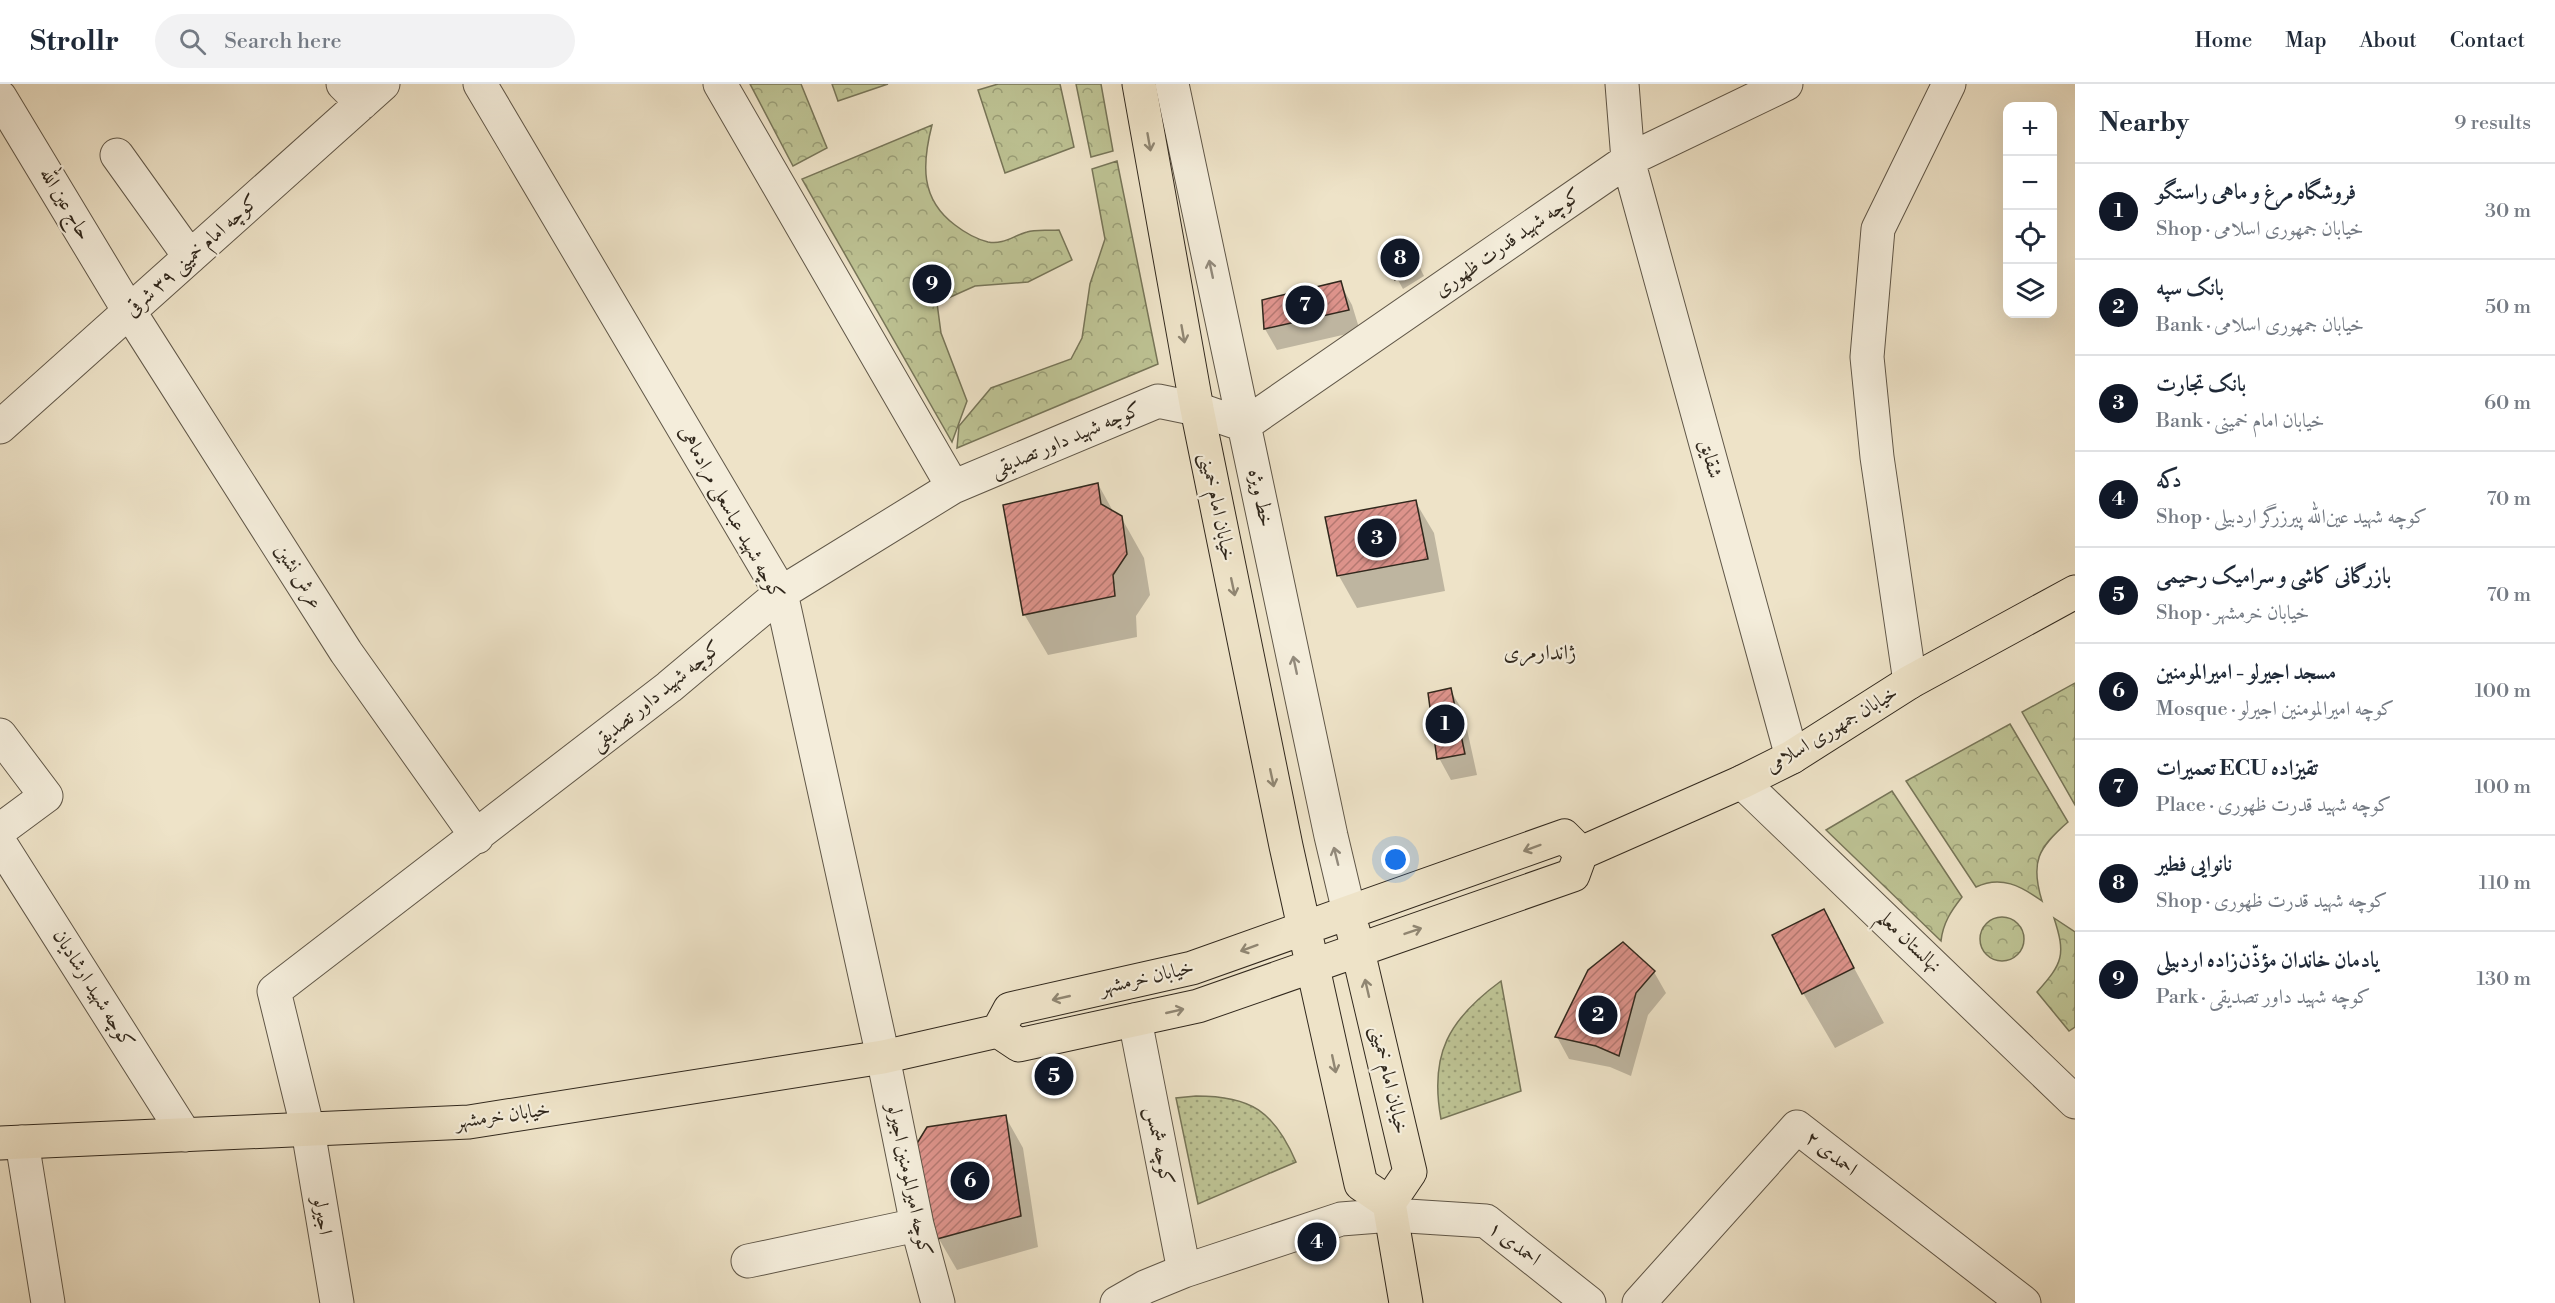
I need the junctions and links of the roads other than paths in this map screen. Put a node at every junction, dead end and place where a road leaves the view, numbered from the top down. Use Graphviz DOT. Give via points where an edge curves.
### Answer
graph roads {
  1 [pos="480,84"];
  2 [pos="720,84"];
  3 [pos="1138,84"];
  4 [pos="1172,84"];
  5 [pos="1622,84"];
  6 [pos="1786,84"];
  7 [pos="1949,84"];
  8 [pos="363,90"];
  9 [pos="0,98"];
  10 [pos="117,155"];
  11 [pos="1628,160"];
  12 [pos="190,257"];
  13 [pos="129,311"];
  14 [pos="1197,409"];
  15 [pos="1244,425"];
  16 [pos="0,427"];
  17 [pos="953,487"];
  18 [pos="781,593"];
  19 [pos="2071,600"];
  20 [pos="1910,682"];
  21 [pos="0,735"];
  22 [pos="1792,757"];
  23 [pos="1742,782"];
  24 [pos="0,830"];
  25 [pos="477,837"];
  26 [pos="0,843"];
  27 [pos="1581,853"];
  28 [pos="1349,912"];
  29 [pos="1304,928"];
  30 [pos="1358,950"];
  31 [pos="1313,966"];
  32 [pos="1135,1020"];
  33 [pos="999,1031"];
  34 [pos="883,1057"];
  35 [pos="2075,1102"];
  36 [pos="308,1130"];
  37 [pos="185,1135"];
  38 [pos="11,1142"];
  39 [pos="1390,1209"];
  40 [pos="917,1225"];
  41 [pos="748,1261"];
  42 [pos="1184,1271"];
  43 [pos="1146,1295"];
  44 [pos="48,1303"];
  45 [pos="336,1303"];
  46 [pos="938,1303"];
  47 [pos="1117,1303"];
  48 [pos="1406,1303"];
  49 [pos="1589,1303"];
  50 [pos="1639,1303"];
  51 [pos="2024,1303"];
  1 -- 18 [label="street, کوچه شهید عباسعلی مرادماهی"];
  2 -- 17 [label="street"];
  3 -- 14 [label="main road, خیابان امام خمینی, one-way"];
  15 -- 4 [label="street, خط ویژه, one-way"];
  5 -- 11 [label="street, شقایق"];
  6 -- 11 [label="street, کوچه شهید قدرت ظهوری"];
  7 -- 20 [label="street" via="1878,229 1867,357 1877,457"];
  8 -- 12 [label="street, کوچه امام خمینی ۳۹ شرقی"];
  9 -- 13 [label="street, حاج عین الله"];
  10 -- 12 [label="street"];
  11 -- 15 [label="street, کوچه شهید قدرت ظهوری"];
  11 -- 22 [label="street, شقایق"];
  12 -- 13 [label="street, کوچه امام خمینی ۳۹ شرقی"];
  13 -- 16 [label="street, کوچه امام خمینی ۳۹ شرقی"];
  13 -- 25 [label="street, عرش نشین" via="346,652"];
  14 -- 15 [label="street, کوچه شهید داور تصدیقی"];
  14 -- 17 [label="street, کوچه شهید داور تصدیقی" via="1158,401"];
  14 -- 29 [label="main road, خیابان امام خمینی, one-way"];
  28 -- 15 [label="street, خط ویژه, one-way"];
  17 -- 18 [label="street, کوچه شهید داور تصدیقی"];
  18 -- 25 [label="street, کوچه شهید داور تصدیقی" via="669,687"];
  18 -- 34 [label="street, کوچه شهید عباسعلی مرادماهی"];
  19 -- 20 [label="main road, خیابان جمهوری اسلامی"];
  20 -- 22 [label="main road, خیابان جمهوری اسلامی"];
  21 -- 24 [label="street" via="46,795"];
  22 -- 23 [label="main road, خیابان جمهوری اسلامی"];
  23 -- 27 [label="main road, خیابان جمهوری اسلامی"];
  23 -- 35 [label="street, نهالستان معلم"];
  25 -- 36 [label="street, کوچه شهید داور تصدیقی" via="274,991"];
  26 -- 37 [label="street, کوچه شهید ارشادیان"];
  27 -- 28 [label="main road, one-way" via="1564,836"];
  30 -- 27 [label="main road, one-way" via="1573,875"];
  28 -- 29 [label="main road"];
  28 -- 30 [label="main road, خیابان امام خمینی"];
  29 -- 31 [label="main road, خیابان امام خمینی"];
  29 -- 33 [label="main road, خیابان خرمشهر, one-way" via="1191,969 1010,1009"];
  30 -- 31 [label="main road, خیابان خرمشهر"];
  39 -- 30 [label="main road, خیابان امام خمینی, one-way" via="1410,1172"];
  32 -- 31 [label="main road, خیابان خرمشهر, one-way" via="1198,1006"];
  31 -- 39 [label="main road, one-way" via="1361,1185"];
  32 -- 33 [label="main road, خیابان خرمشهر" via="1019,1045"];
  32 -- 42 [label="street, کوچه شمس"];
  33 -- 34 [label="main road, خیابان خرمشهر"];
  34 -- 36 [label="main road, خیابان خرمشهر" via="469,1122"];
  34 -- 40 [label="street, کوچه امیرالمومنین اجیرلو"];
  36 -- 37 [label="main road, خیابان خرمشهر"];
  36 -- 45 [label="street, اجیرلو"];
  37 -- 38 [label="main road, خیابان خرمشهر"];
  38 -- 44 [label="street"];
  39 -- 42 [label="street, احمدی ۱" via="1341,1219"];
  39 -- 48 [label="main road"];
  39 -- 49 [label="street, احمدی ۱" via="1486,1221"];
  40 -- 41 [label="street"];
  40 -- 46 [label="street, کوچه امیرالمومنین اجیرلو"];
  42 -- 43 [label="street, احمدی ۱"];
  43 -- 47 [label="street, احمدی ۱"];
  50 -- 51 [label="street, احمدی ۲" via="1797,1127"];
}
